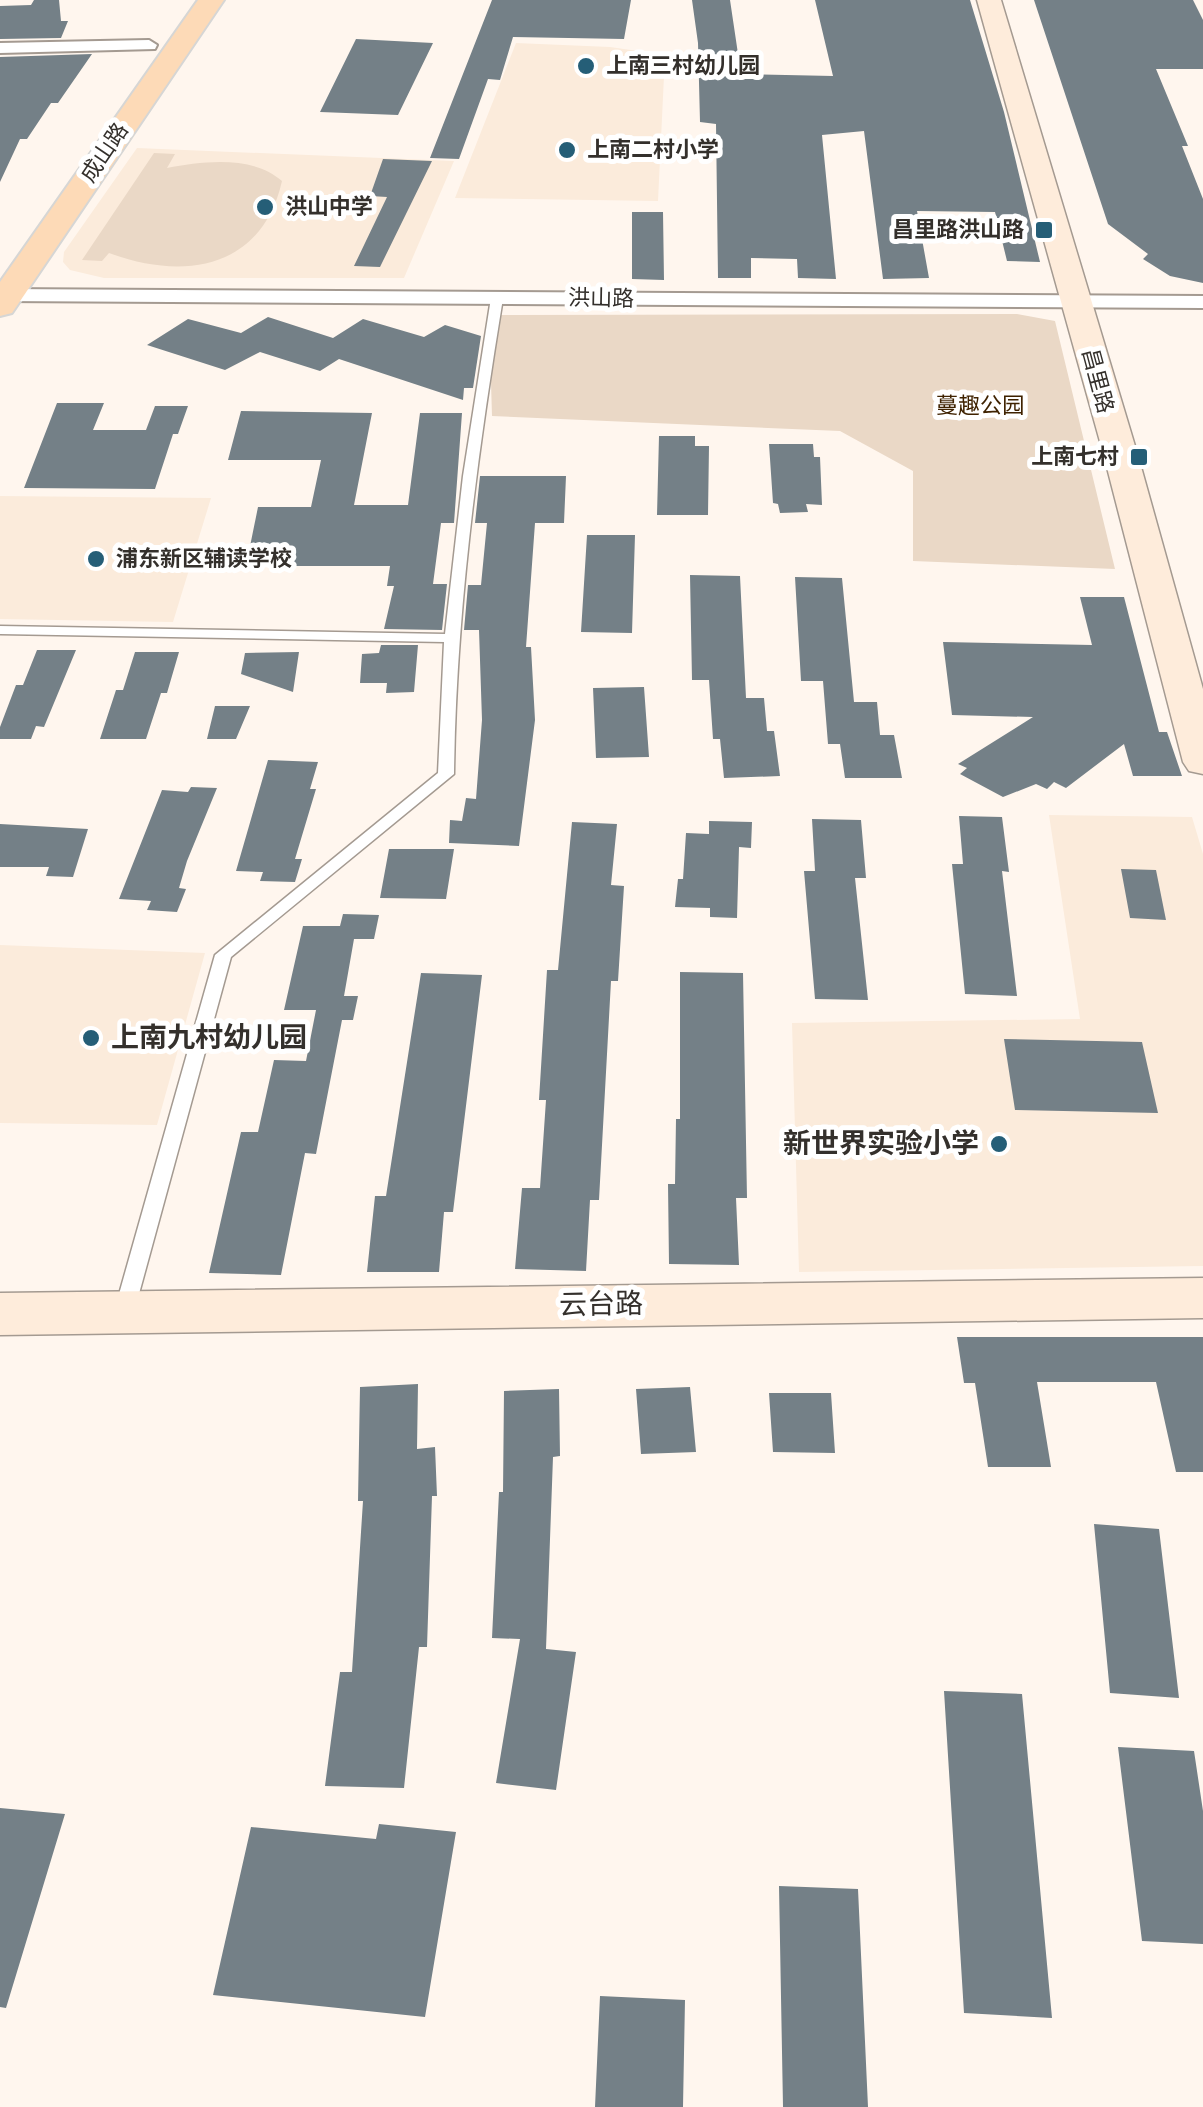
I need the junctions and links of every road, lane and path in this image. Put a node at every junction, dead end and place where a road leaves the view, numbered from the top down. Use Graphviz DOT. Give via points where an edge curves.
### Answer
graph roads {
  1 [pos="182,0"];
  2 [pos="211,0"];
  3 [pos="990,0"];
  4 [pos="149,45"];
  5 [pos="0,48"];
  6 [pos="80,139"];
  7 [pos="3,298"];
  8 [pos="497,298"];
  9 [pos="1075,302"];
  10 [pos="1203,302"];
  11 [pos="0,630"];
  12 [pos="451,638"];
  13 [pos="1203,762"];
  14 [pos="1203,1298"];
  15 [pos="124,1312"];
  16 [pos="0,1314"];
  1 -- 4 [label="main road, 成山路"];
  2 -- 7 [label="main road, 成山路"];
  3 -- 9 [label="street, 昌里路"];
  4 -- 5 [label="street"];
  4 -- 6 [label="main road, 成山路"];
  7 -- 8 [label="street, 洪山路"];
  8 -- 9 [label="street, 洪山路"];
  8 -- 12 [label="lane"];
  9 -- 10 [label="street, 洪山路"];
  9 -- 13 [label="street, 昌里路"];
  11 -- 12 [label="lane"];
  12 -- 15 [label="lane" via="446,774 224,955"];
  14 -- 15 [label="street, 云台路"];
  15 -- 16 [label="street, 云台路"];
}
